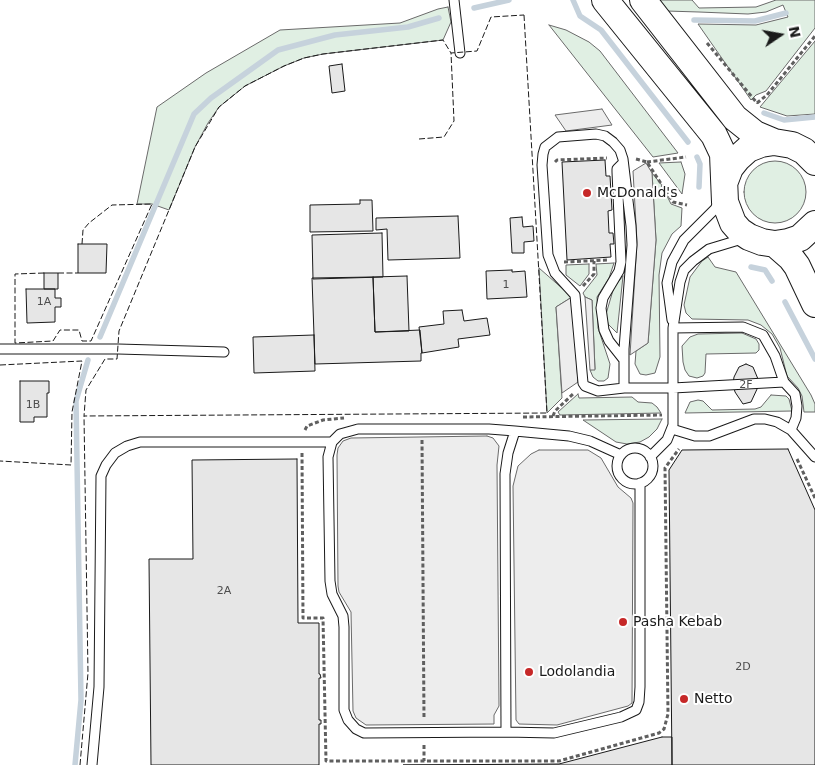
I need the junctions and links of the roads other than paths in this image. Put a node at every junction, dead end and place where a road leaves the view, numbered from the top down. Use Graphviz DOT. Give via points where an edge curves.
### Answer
graph roads {
  1 [pos="454,0"];
  2 [pos="605,0"];
  3 [pos="643,0"];
  4 [pos="460,52"];
  5 [pos="774,142"];
  6 [pos="623,161"];
  7 [pos="815,162"];
  8 [pos="724,186"];
  9 [pos="815,224"];
  10 [pos="749,237"];
  11 [pos="775,244"];
  12 [pos="815,304"];
  13 [pos="674,328"];
  14 [pos="0,349"];
  15 [pos="224,352"];
  16 [pos="624,361"];
  17 [pos="784,382"];
  18 [pos="624,388"];
  19 [pos="673,388"];
  20 [pos="672,429"];
  21 [pos="791,430"];
  22 [pos="515,431"];
  23 [pos="332,442"];
  24 [pos="621,455"];
  25 [pos="650,457"];
  26 [pos="815,457"];
  27 [pos="640,484"];
  28 [pos="506,732"];
  29 [pos="92,765"];
  1 -- 4 [label="lane"];
  2 -- 8 [label="main road" via="714,135 723,154"];
  3 -- 5 [label="main road" via="735,118 755,134"];
  5 -- 7 [label="main road" via="792,145"];
  5 -- 8 [label="main road" via="748,149 730,168"];
  6 -- 16 [label="lane" via="632,245"];
  6 -- 16 [label="lane" via="617,169 621,262 601,308 607,336"];
  6 -- 18 [label="lane" via="613,142 596,134 558,137 545,147 542,165 548,256 555,273 575,295 583,383 598,391"];
  8 -- 10 [label="main road" via="726,208 733,223"];
  8 -- 13 [label="lane" via="716,209 684,240 672,262 667,283"];
  9 -- 11 [label="main road" via="800,238"];
  10 -- 11 [label="main road"];
  10 -- 13 [label="lane" via="710,248 684,270"];
  11 -- 12 [label="main road" via="797,266"];
  13 -- 17 [label="lane" via="743,327 763,335"];
  13 -- 19 [label="lane"];
  14 -- 15 [label="lane"];
  16 -- 18 [label="lane"];
  17 -- 19 [label="lane"];
  17 -- 21 [label="lane" via="795,394 797,406"];
  18 -- 19 [label="lane"];
  19 -- 20 [label="lane"];
  20 -- 21 [label="lane" via="695,436 709,436 765,418"];
  20 -- 25 [label="lane" via="667,440"];
  21 -- 26 [label="lane"];
  22 -- 23 [label="lane" via="358,429 340,434"];
  22 -- 24 [label="lane" via="569,436 590,441"];
  22 -- 28 [label="lane" via="505,474"];
  23 -- 28 [label="lane" via="328,457 330,581 332,594 343,616 344,697 348,720 364,733"];
  23 -- 29 [label="lane" via="140,442 115,453 106,465 101,476 99,686"];
  24 -- 25 [label="lane" via="637,448"];
  24 -- 27 [label="lane" via="617,466 621,477 630,484"];
  25 -- 27 [label="lane" via="653,470"];
  27 -- 28 [label="lane" via="640,687 636,710 621,717 554,734"];
}
